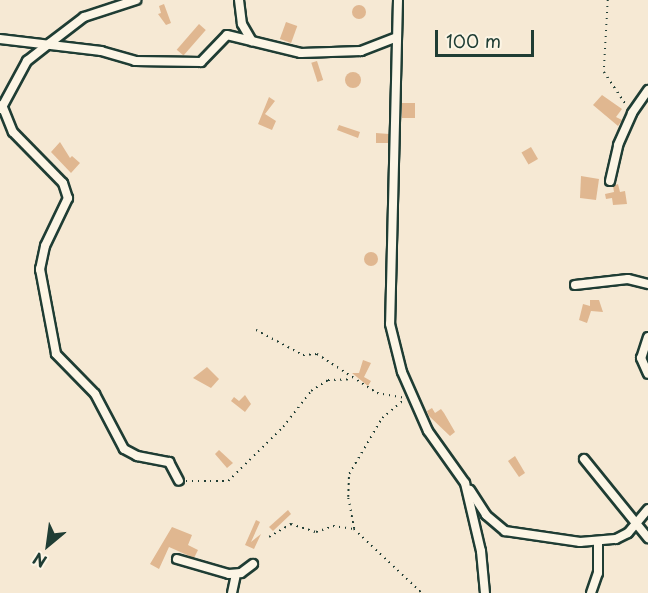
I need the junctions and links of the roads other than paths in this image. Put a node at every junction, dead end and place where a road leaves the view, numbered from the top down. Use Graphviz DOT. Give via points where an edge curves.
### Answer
graph roads {
  1 [pos="136,0"];
  2 [pos="238,0"];
  3 [pos="398,0"];
  4 [pos="395,38"];
  5 [pos="0,39"];
  6 [pos="252,41"];
  7 [pos="50,43"];
  8 [pos="648,90"];
  9 [pos="1,108"];
  10 [pos="610,181"];
  11 [pos="648,284"];
  12 [pos="575,285"];
  13 [pos="648,337"];
  14 [pos="648,374"];
  15 [pos="584,459"];
  16 [pos="179,481"];
  17 [pos="465,483"];
  18 [pos="648,509"];
  19 [pos="636,525"];
  20 [pos="648,538"];
  21 [pos="598,541"];
  22 [pos="177,559"];
  23 [pos="253,564"];
  24 [pos="236,574"];
  25 [pos="232,593"];
  26 [pos="485,593"];
  27 [pos="591,593"];
  1 -- 7 [label="street" via="84,17"];
  2 -- 6 [label="street" via="242,24"];
  3 -- 4 [label="street"];
  4 -- 6 [label="street" via="361,51 328,53 301,53"];
  4 -- 17 [label="street" via="390,324 402,372 428,431"];
  5 -- 7 [label="street"];
  6 -- 7 [label="street" via="228,35 201,62 135,62"];
  7 -- 9 [label="street" via="27,61"];
  8 -- 10 [label="street" via="632,113 618,145"];
  9 -- 16 [label="street" via="13,132 63,183 68,198 45,246 40,269 56,354 95,394 124,449 137,456 169,462"];
  11 -- 12 [label="street" via="628,279"];
  13 -- 14 [label="street" via="641,358"];
  15 -- 19 [label="street"];
  17 -- 21 [label="street" via="486,515 505,531"];
  17 -- 26 [label="street" via="476,520"];
  18 -- 19 [label="street"];
  19 -- 20 [label="street"];
  19 -- 21 [label="street" via="616,539"];
  21 -- 27 [label="street" via="598,573"];
  22 -- 24 [label="street"];
  23 -- 24 [label="street"];
  24 -- 25 [label="street"];
}
